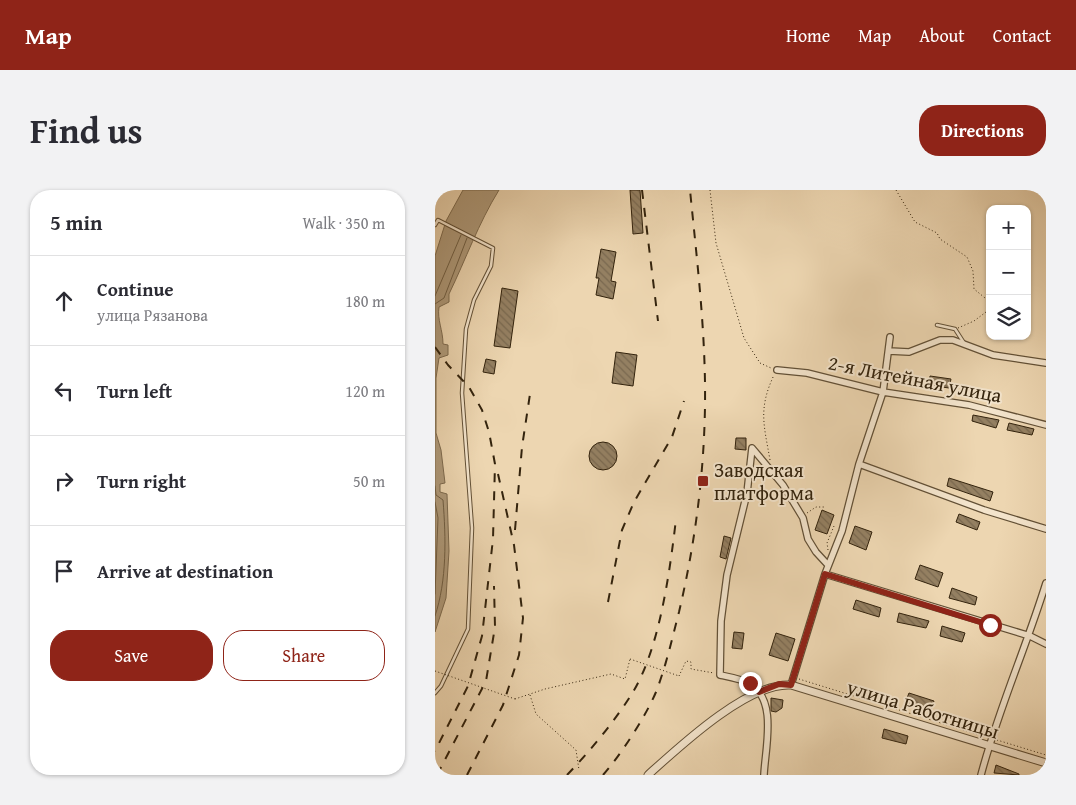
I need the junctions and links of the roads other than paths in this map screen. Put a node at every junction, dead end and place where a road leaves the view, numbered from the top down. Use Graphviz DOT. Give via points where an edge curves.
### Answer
graph roads {
  1 [pos="435,225"];
  2 [pos="937,325"];
  3 [pos="890,337"];
  4 [pos="964,344"];
  5 [pos="889,351"];
  6 [pos="1046,363"];
  7 [pos="777,370"];
  8 [pos="883,392"];
  9 [pos="1046,425"];
  10 [pos="859,464"];
  11 [pos="1046,529"];
  12 [pos="829,563"];
  13 [pos="825,574"];
  14 [pos="1046,583"];
  15 [pos="1030,636"];
  16 [pos="1046,644"];
  17 [pos="792,681"];
  18 [pos="759,692"];
  19 [pos="435,693"];
  20 [pos="991,742"];
  21 [pos="1046,763"];
  22 [pos="648,775"];
  23 [pos="764,775"];
  24 [pos="981,775"];
  1 -- 19 [label="lane" via="438,220 493,248 491,266 466,329 462,393 472,528 468,629"];
  2 -- 4 [label="lane" via="955,329"];
  3 -- 5 [label="street"];
  4 -- 5 [label="street" via="940,340 909,352"];
  4 -- 6 [label="street" via="993,355"];
  5 -- 8 [label="street"];
  7 -- 8 [label="street, 2-я Литейная улица" via="807,373"];
  8 -- 9 [label="street, 2-я Литейная улица" via="969,405"];
  8 -- 10 [label="street"];
  10 -- 11 [label="street"];
  10 -- 12 [label="street" via="842,531"];
  12 -- 13 [label="street"];
  12 -- 18 [label="street" via="816,552 808,539 803,518 772,471 752,448 747,493 727,576 721,621 720,675 750,683"];
  13 -- 15 [label="street"];
  13 -- 17 [label="street"];
  14 -- 15 [label="street"];
  15 -- 16 [label="street"];
  15 -- 20 [label="street"];
  17 -- 18 [label="street"];
  17 -- 20 [label="street, улица Работницы"];
  18 -- 22 [label="street" via="691,737"];
  18 -- 23 [label="street" via="770,728"];
  20 -- 21 [label="street, улица Работницы"];
  20 -- 24 [label="street"];
}
